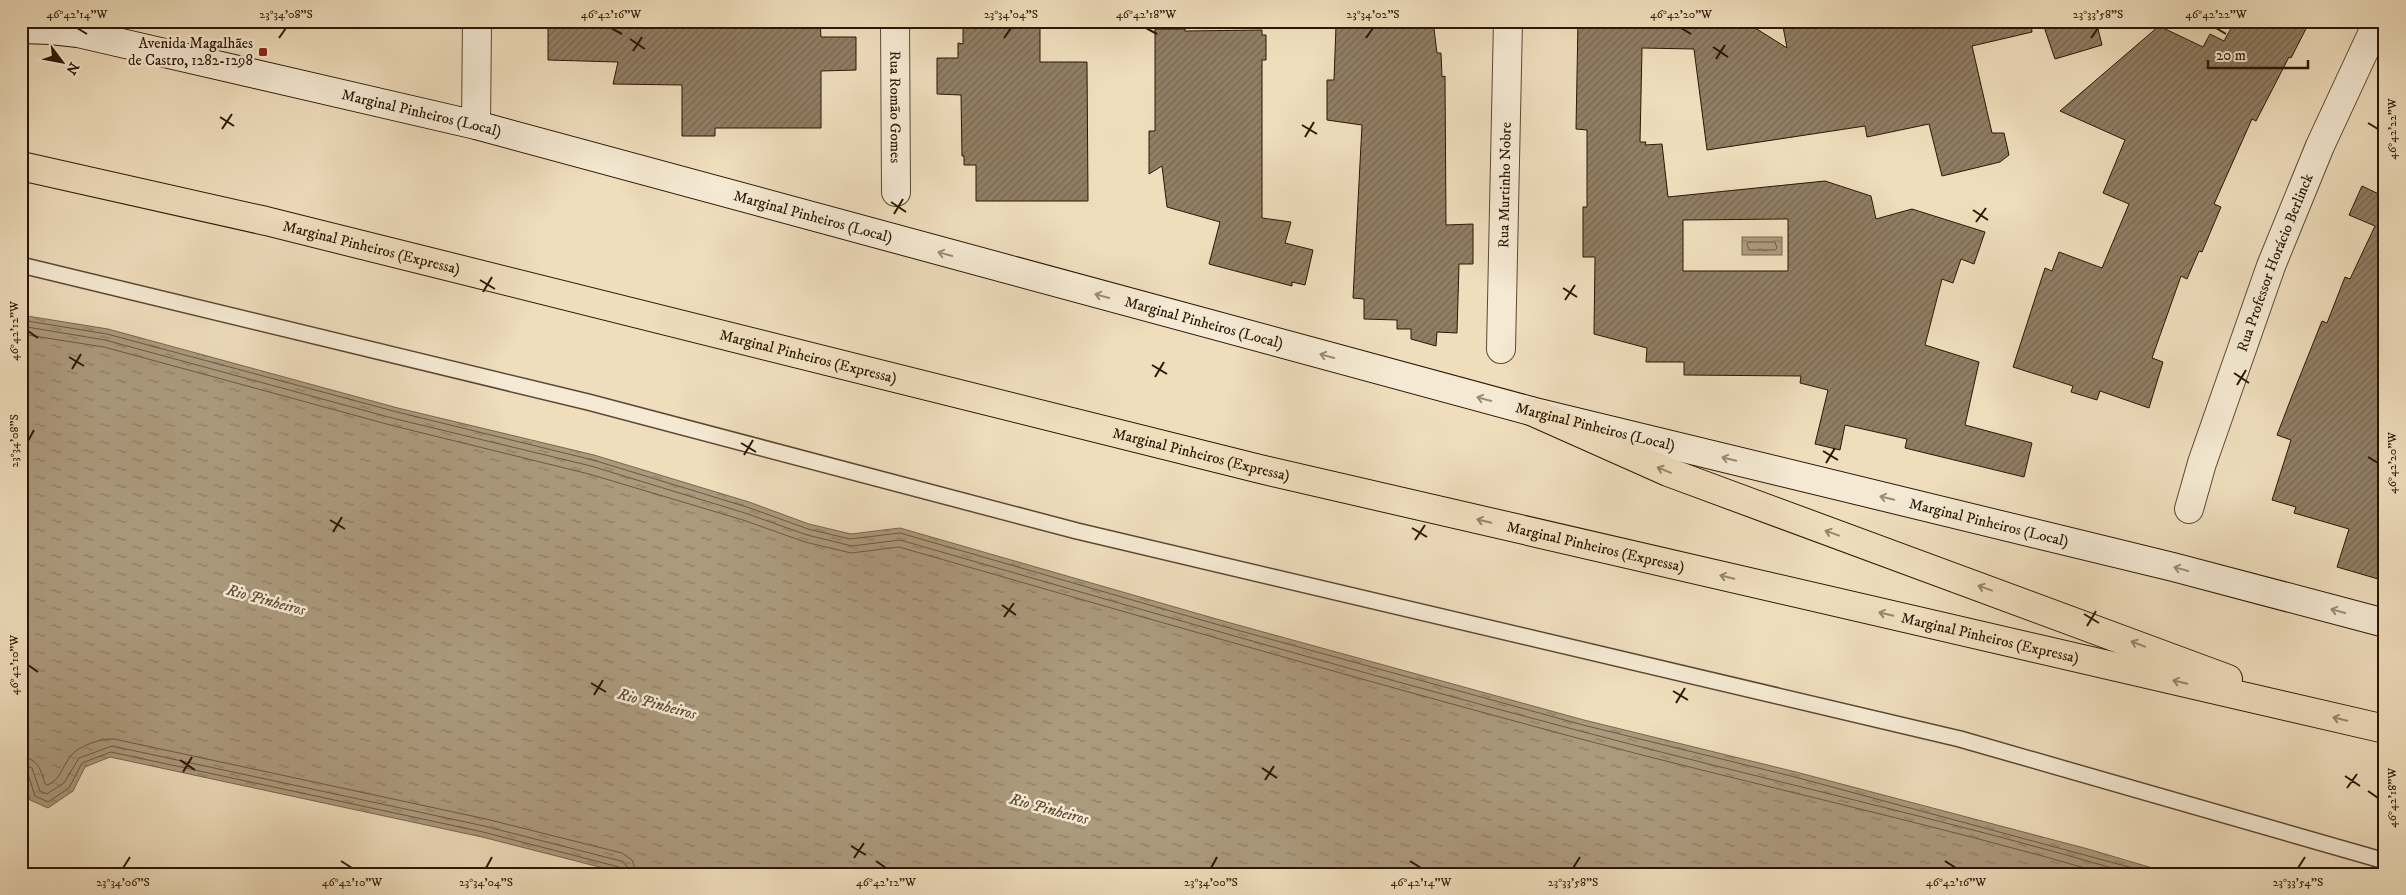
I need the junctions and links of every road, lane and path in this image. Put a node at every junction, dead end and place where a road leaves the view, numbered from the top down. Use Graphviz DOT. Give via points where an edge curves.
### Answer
graph roads {
  1 [pos="477,21"];
  2 [pos="895,21"];
  3 [pos="1508,21"];
  4 [pos="2378,21"];
  5 [pos="21,25"];
  6 [pos="78,27"];
  7 [pos="21,30"];
  8 [pos="50,30"];
  9 [pos="476,125"];
  10 [pos="21,166"];
  11 [pos="896,192"];
  12 [pos="21,266"];
  13 [pos="1501,349"];
  14 [pos="1531,412"];
  15 [pos="2188,509"];
  16 [pos="2385,623"];
  17 [pos="2296,709"];
  18 [pos="2385,729"];
  19 [pos="2385,861"];
  1 -- 9 [label="main road"];
  2 -- 11 [label="main road, Rua Romão Gomes"];
  3 -- 13 [label="main road, Rua Murtinho Nobre"];
  4 -- 15 [label="main road, Rua Professor Horácio Berlinck" via="2320,146 2271,266"];
  5 -- 8 [label="main road"];
  6 -- 8 [label="main road, Marginal Pinheiros (Local)"];
  6 -- 9 [label="main road, Marginal Pinheiros (Local)"];
  7 -- 8 [label="main road, Marginal Pinheiros (Local)"];
  14 -- 9 [label="main road, Marginal Pinheiros (Local), one-way"];
  17 -- 10 [label="highway, Marginal Pinheiros (Expressa), one-way" via="1260,469 266,221"];
  12 -- 19 [label="lane" via="588,402 1077,530 1960,739"];
  16 -- 14 [label="main road, Marginal Pinheiros (Local), one-way" via="2173,567"];
  17 -- 14 [label="highway, one-way" via="2164,654 1668,472"];
  18 -- 17 [label="highway, Marginal Pinheiros (Expressa), one-way"];
}
